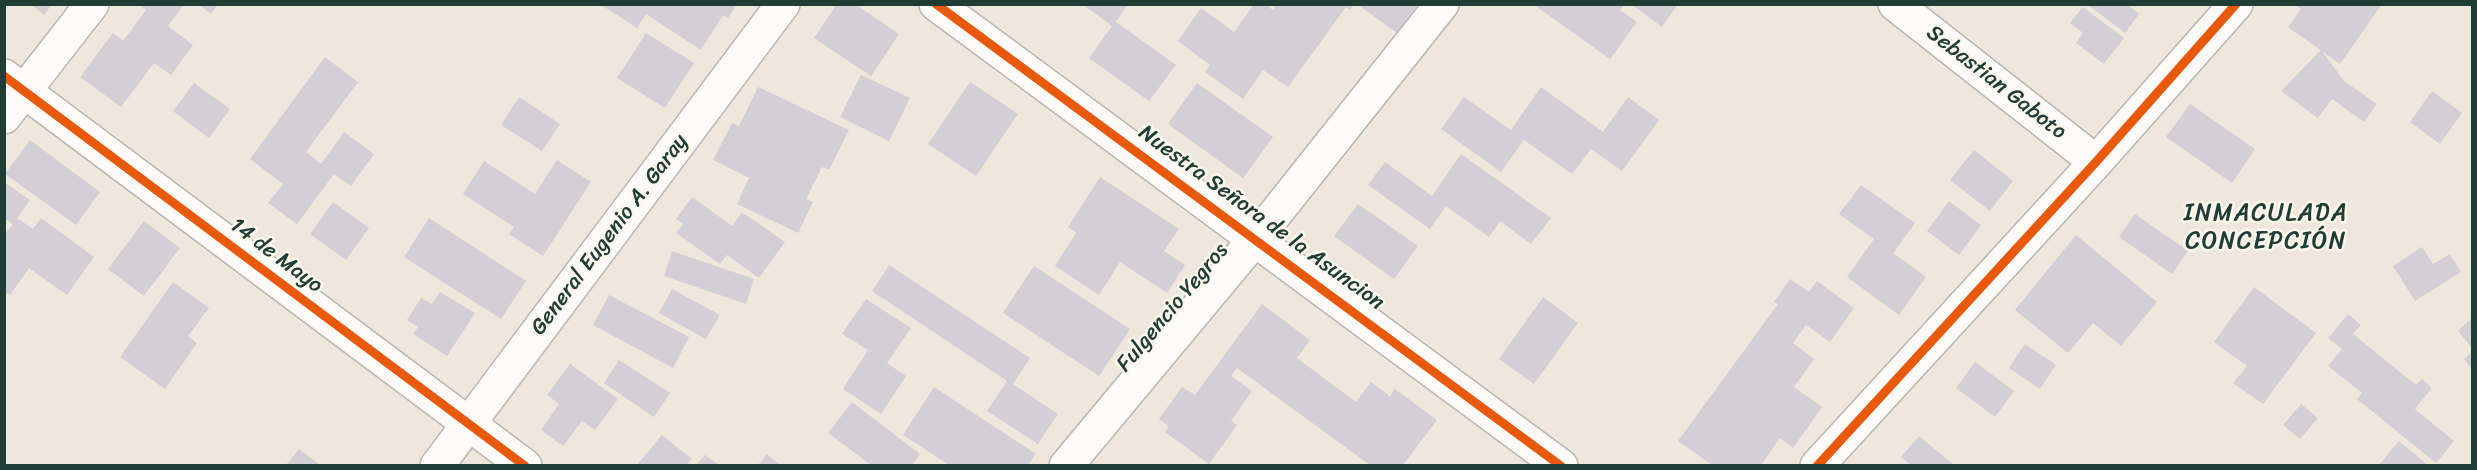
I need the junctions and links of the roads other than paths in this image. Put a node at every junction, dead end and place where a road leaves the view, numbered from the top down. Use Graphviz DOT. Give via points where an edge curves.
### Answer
graph roads {
  1 [pos="92,4"];
  2 [pos="783,4"];
  3 [pos="936,4"];
  4 [pos="1442,4"];
  5 [pos="1895,4"];
  6 [pos="2236,4"];
  7 [pos="14,84"];
  8 [pos="4,117"];
  9 [pos="2096,162"];
  10 [pos="1256,238"];
  11 [pos="469,425"];
  12 [pos="437,465"];
  13 [pos="525,465"];
  14 [pos="1066,465"];
  15 [pos="1561,465"];
  16 [pos="1817,465"];
  1 -- 7 [label="street"];
  2 -- 11 [label="street, General Eugenio A. Garay"];
  3 -- 10 [label="street, Nuestra Señora de la Asuncion"];
  4 -- 10 [label="street, Fulgencio Yegros"];
  5 -- 9 [label="street, Sebastian Gaboto"];
  6 -- 9 [label="street"];
  7 -- 8 [label="street"];
  7 -- 11 [label="street, 14 de Mayo"];
  9 -- 16 [label="street"];
  10 -- 14 [label="street, Fulgencio Yegros"];
  10 -- 15 [label="street, Nuestra Señora de la Asuncion"];
  11 -- 12 [label="street, General Eugenio A. Garay"];
  11 -- 13 [label="street, 14 de Mayo"];
}
